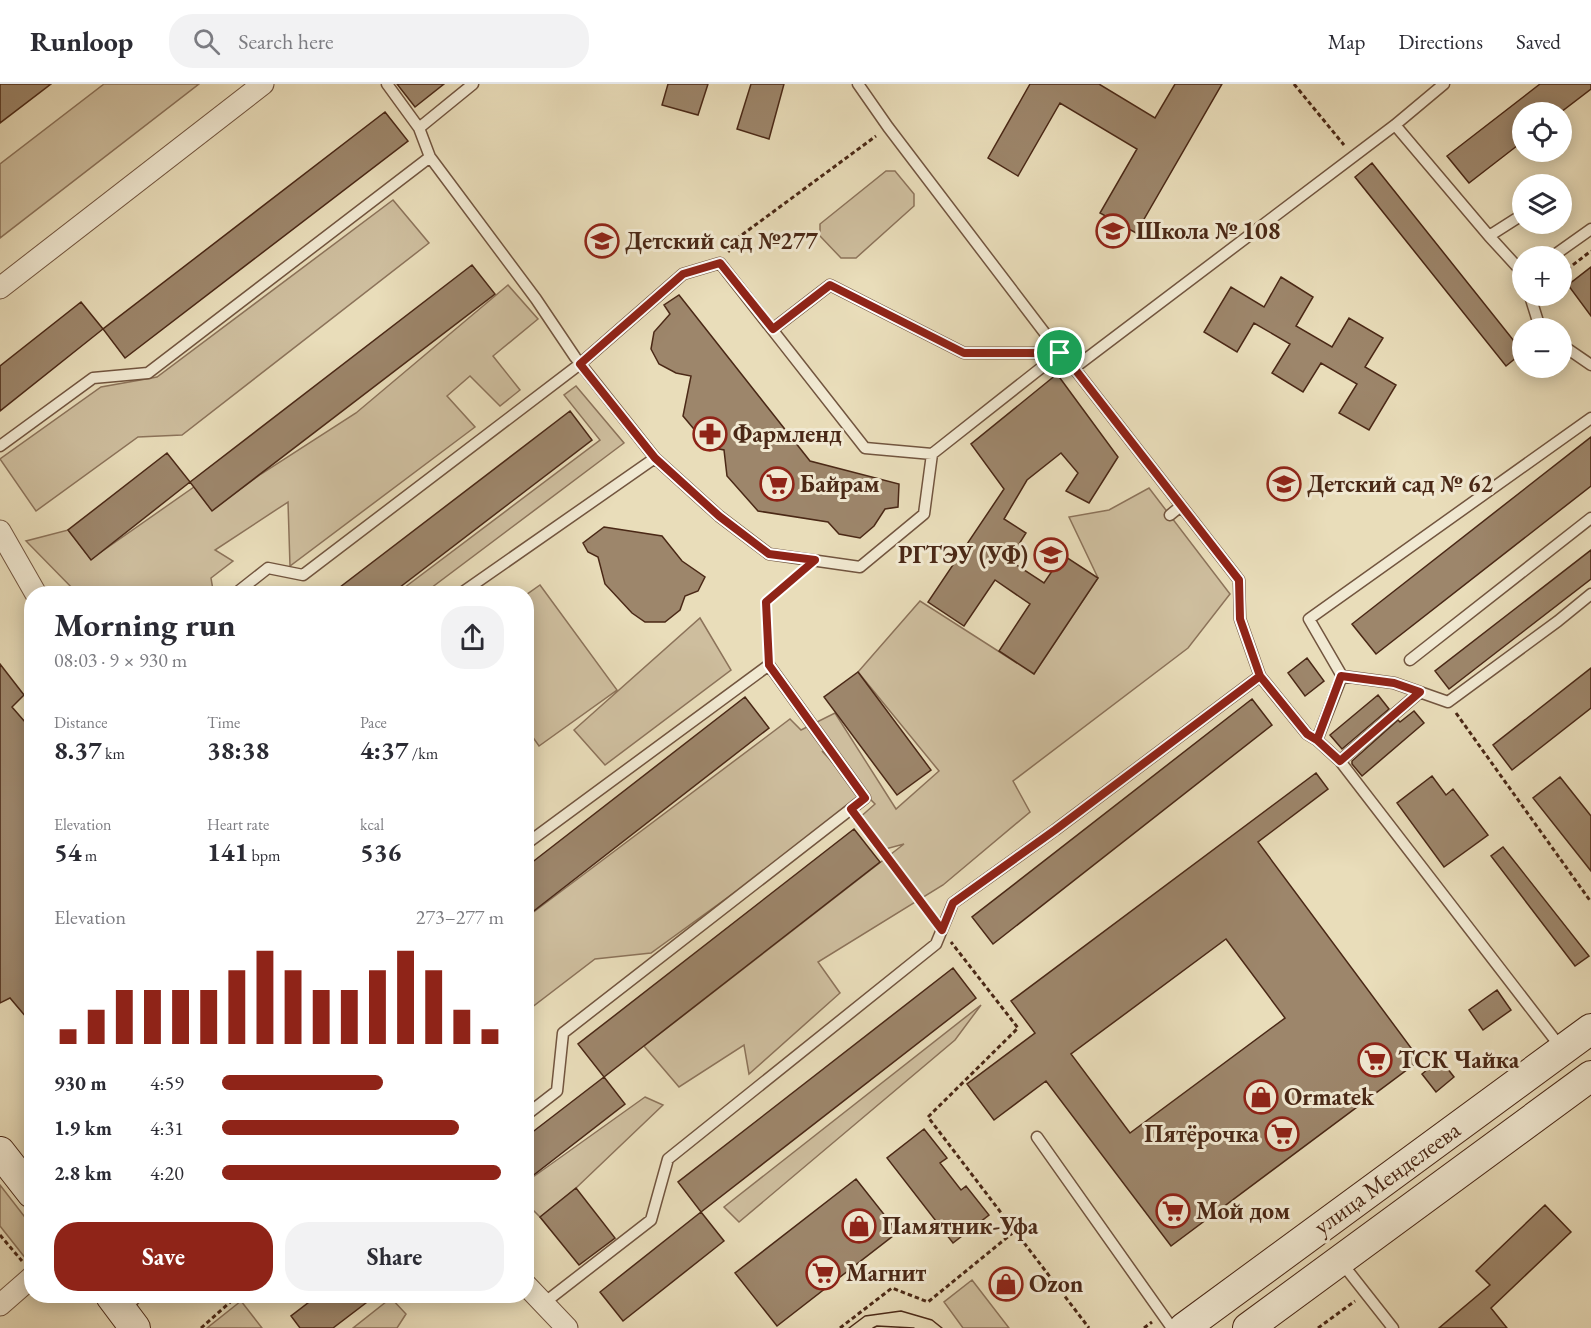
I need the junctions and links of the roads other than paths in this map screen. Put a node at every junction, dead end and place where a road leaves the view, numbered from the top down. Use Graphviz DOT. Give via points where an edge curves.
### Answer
graph roads {
  1 [pos="263,84"];
  2 [pos="387,84"];
  3 [pos="473,84"];
  4 [pos="858,84"];
  5 [pos="1444,84"];
  6 [pos="1395,125"];
  7 [pos="419,128"];
  8 [pos="430,157"];
  9 [pos="1512,221"];
  10 [pos="1591,229"];
  11 [pos="1489,236"];
  12 [pos="1567,246"];
  13 [pos="1512,261"];
  14 [pos="0,288"];
  15 [pos="773,329"];
  16 [pos="1572,352"];
  17 [pos="1060,353"];
  18 [pos="580,364"];
  19 [pos="1591,365"];
  20 [pos="1074,368"];
  21 [pos="1591,418"];
  22 [pos="0,446"];
  23 [pos="932,454"];
  24 [pos="655,458"];
  25 [pos="1180,506"];
  26 [pos="1170,515"];
  27 [pos="1591,518"];
  28 [pos="0,531"];
  29 [pos="31,586"];
  30 [pos="245,586"];
  31 [pos="471,586"];
  32 [pos="1591,594"];
  33 [pos="1410,660"];
  34 [pos="1260,676"];
  35 [pos="1341,676"];
  36 [pos="1420,692"];
  37 [pos="1317,740"];
  38 [pos="1340,761"];
  39 [pos="534,838"];
  40 [pos="1591,1029"];
  41 [pos="1562,1050"];
  42 [pos="1591,1076"];
  43 [pos="534,1109"];
  44 [pos="1037,1137"];
  45 [pos="0,1152"];
  46 [pos="24,1183"];
  47 [pos="1339,1260"];
  48 [pos="24,1273"];
  49 [pos="534,1293"];
  50 [pos="544,1303"];
  51 [pos="0,1305"];
  52 [pos="567,1328"];
  53 [pos="1172,1328"];
  54 [pos="1184,1328"];
  55 [pos="1248,1328"];
  56 [pos="1393,1328"];
  1 -- 14 [label="street"];
  2 -- 7 [label="lane"];
  3 -- 7 [label="lane"];
  4 -- 17 [label="lane"];
  5 -- 6 [label="lane"];
  6 -- 11 [label="lane"];
  6 -- 20 [label="lane"];
  7 -- 8 [label="lane"];
  8 -- 18 [label="lane"];
  8 -- 22 [label="lane" via="148,373 93,378"];
  9 -- 11 [label="lane"];
  10 -- 12 [label="lane"];
  11 -- 13 [label="lane"];
  15 -- 17 [label="lane" via="830,285 964,353"];
  15 -- 18 [label="lane" via="720,263 683,274"];
  15 -- 23 [label="lane" via="865,448"];
  16 -- 19 [label="lane"];
  17 -- 20 [label="lane"];
  17 -- 23 [label="lane"];
  18 -- 24 [label="lane"];
  18 -- 30 [label="lane" via="303,575 268,568"];
  20 -- 25 [label="lane"];
  21 -- 35 [label="lane" via="1309,619"];
  23 -- 24 [label="lane" via="924,514 860,567 769,554 719,516"];
  24 -- 31 [label="lane"];
  25 -- 26 [label="lane"];
  25 -- 34 [label="lane" via="1239,580 1240,619"];
  27 -- 33 [label="lane"];
  28 -- 29 [label="street"];
  32 -- 36 [label="lane" via="1448,702"];
  34 -- 37 [label="lane" via="1307,734"];
  34 -- 50 [label="lane" via="953,903 936,944 668,1159 651,1220"];
  35 -- 36 [label="lane" via="1394,683"];
  35 -- 37 [label="lane"];
  36 -- 38 [label="lane"];
  37 -- 38 [label="lane"];
  38 -- 41 [label="lane"];
  39 -- 43 [label="lane" via="769,665 865,798 563,1033 557,1091"];
  40 -- 41 [label="main road, улица Менделеева"];
  41 -- 54 [label="main road, улица Менделеева"];
  42 -- 47 [label="main road, улица Менделеева"];
  44 -- 53 [label="lane"];
  45 -- 46 [label="main road"];
  47 -- 55 [label="main road, улица Менделеева"];
  47 -- 56 [label="lane"];
  48 -- 51 [label="street"];
  49 -- 50 [label="street"];
  50 -- 52 [label="street"];
}
